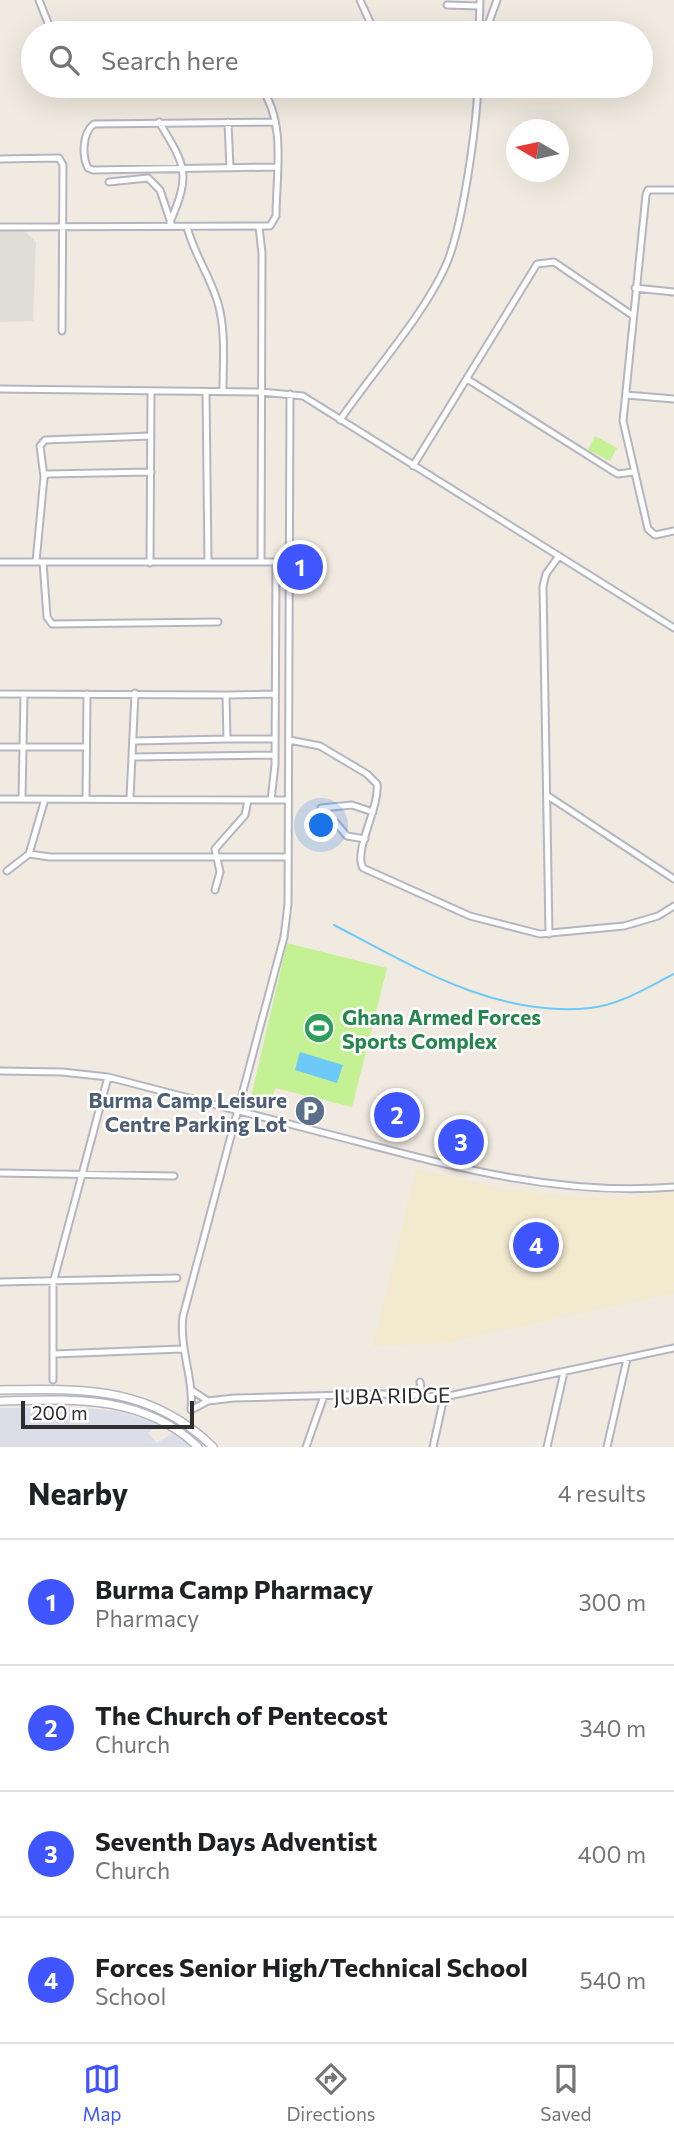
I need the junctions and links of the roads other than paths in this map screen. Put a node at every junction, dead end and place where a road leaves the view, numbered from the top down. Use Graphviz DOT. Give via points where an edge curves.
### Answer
graph roads {
  1 [pos="39,0"];
  2 [pos="360,0"];
  3 [pos="497,0"];
  4 [pos="479,3"];
  5 [pos="447,5"];
  6 [pos="47,21"];
  7 [pos="370,21"];
  8 [pos="479,21"];
  9 [pos="489,21"];
  10 [pos="267,98"];
  11 [pos="476,98"];
  12 [pos="159,122"];
  13 [pos="228,122"];
  14 [pos="275,122"];
  15 [pos="0,159"];
  16 [pos="182,167"];
  17 [pos="230,167"];
  18 [pos="276,167"];
  19 [pos="109,182"];
  20 [pos="674,190"];
  21 [pos="171,224"];
  22 [pos="0,227"];
  23 [pos="63,227"];
  24 [pos="187,227"];
  25 [pos="259,227"];
  26 [pos="635,288"];
  27 [pos="674,292"];
  28 [pos="632,315"];
  29 [pos="62,331"];
  30 [pos="467,379"];
  31 [pos="0,389"];
  32 [pos="151,391"];
  33 [pos="206,391"];
  34 [pos="223,391"];
  35 [pos="261,392"];
  36 [pos="290,394"];
  37 [pos="626,395"];
  38 [pos="674,400"];
  39 [pos="340,420"];
  40 [pos="151,436"];
  41 [pos="414,466"];
  42 [pos="150,472"];
  43 [pos="633,472"];
  44 [pos="44,477"];
  45 [pos="674,531"];
  46 [pos="559,556"];
  47 [pos="0,562"];
  48 [pos="40,562"];
  49 [pos="208,562"];
  50 [pos="261,562"];
  51 [pos="276,562"];
  52 [pos="289,562"];
  53 [pos="150,563"];
  54 [pos="218,622"];
  55 [pos="674,628"];
  56 [pos="135,693"];
  57 [pos="0,694"];
  58 [pos="24,694"];
  59 [pos="87,694"];
  60 [pos="275,694"];
  61 [pos="226,695"];
  62 [pos="227,739"];
  63 [pos="274,739"];
  64 [pos="289,740"];
  65 [pos="134,741"];
  66 [pos="0,747"];
  67 [pos="23,747"];
  68 [pos="86,747"];
  69 [pos="275,755"];
  70 [pos="133,757"];
  71 [pos="548,796"];
  72 [pos="130,798"];
  73 [pos="0,799"];
  74 [pos="22,799"];
  75 [pos="45,799"];
  76 [pos="86,799"];
  77 [pos="248,800"];
  78 [pos="271,800"];
  79 [pos="287,800"];
  80 [pos="373,812"];
  81 [pos="365,839"];
  82 [pos="29,854"];
  83 [pos="215,855"];
  84 [pos="288,857"];
  85 [pos="8,871"];
  86 [pos="674,879"];
  87 [pos="215,890"];
  88 [pos="674,906"];
  89 [pos="549,934"];
  90 [pos="0,1071"];
  91 [pos="108,1077"];
  92 [pos="239,1111"];
  93 [pos="0,1172"];
  94 [pos="82,1175"];
  95 [pos="174,1176"];
  96 [pos="674,1187"];
  97 [pos="177,1278"];
  98 [pos="0,1282"];
  99 [pos="53,1283"];
  100 [pos="674,1348"];
  101 [pos="182,1349"];
  102 [pos="54,1354"];
  103 [pos="627,1359"];
  104 [pos="564,1373"];
  105 [pos="53,1380"];
  106 [pos="420,1382"];
  107 [pos="0,1390"];
  108 [pos="192,1391"];
  109 [pos="324,1396"];
  110 [pos="422,1396"];
  111 [pos="444,1396"];
  112 [pos="0,1401"];
  113 [pos="208,1401"];
  114 [pos="198,1447"];
  115 [pos="213,1447"];
  116 [pos="306,1447"];
  117 [pos="433,1447"];
  118 [pos="547,1447"];
  119 [pos="607,1447"];
  1 -- 6 [label="street"];
  2 -- 7 [label="street"];
  3 -- 9 [label="street"];
  4 -- 5 [label="street"];
  4 -- 8 [label="street"];
  10 -- 14 [label="street"];
  11 -- 39 [label="street" via="458,220 446,265"];
  12 -- 13 [label="street"];
  12 -- 16 [label="street"];
  12 -- 16 [label="street" via="94,124 85,136 86,165 93,170"];
  13 -- 14 [label="street"];
  13 -- 17 [label="street"];
  14 -- 18 [label="street"];
  15 -- 23 [label="street" via="59,158 63,164"];
  16 -- 17 [label="street"];
  16 -- 21 [label="street" via="184,189"];
  17 -- 18 [label="street"];
  18 -- 25 [label="street" via="276,216 270,226"];
  19 -- 21 [label="street" via="148,178 160,190"];
  20 -- 26 [label="street" via="648,190"];
  21 -- 23 [label="street"];
  21 -- 24 [label="street"];
  22 -- 23 [label="street"];
  23 -- 29 [label="street"];
  24 -- 25 [label="street"];
  24 -- 34 [label="street" via="221,318"];
  25 -- 35 [label="street"];
  26 -- 27 [label="street"];
  26 -- 28 [label="street"];
  28 -- 30 [label="street" via="554,262 537,264"];
  28 -- 37 [label="street"];
  30 -- 41 [label="street"];
  30 -- 43 [label="street" via="618,474"];
  31 -- 32 [label="street"];
  32 -- 33 [label="street"];
  32 -- 40 [label="street"];
  33 -- 34 [label="street"];
  33 -- 49 [label="street"];
  34 -- 35 [label="street"];
  35 -- 36 [label="street"];
  35 -- 50 [label="street"];
  36 -- 39 [label="street" via="313,401"];
  36 -- 52 [label="street"];
  37 -- 38 [label="street"];
  37 -- 43 [label="street" via="623,426"];
  39 -- 41 [label="street"];
  40 -- 42 [label="street"];
  40 -- 44 [label="street" via="45,440 40,446"];
  41 -- 46 [label="street"];
  42 -- 44 [label="street"];
  42 -- 53 [label="street"];
  43 -- 45 [label="street" via="648,529 655,535"];
  44 -- 48 [label="street"];
  46 -- 55 [label="street"];
  46 -- 71 [label="street" via="543,586"];
  47 -- 48 [label="street"];
  48 -- 53 [label="street"];
  48 -- 54 [label="street" via="47,617 52,624"];
  49 -- 50 [label="street"];
  49 -- 53 [label="street"];
  50 -- 51 [label="street"];
  51 -- 52 [label="street"];
  51 -- 60 [label="street"];
  52 -- 64 [label="street"];
  56 -- 59 [label="street"];
  56 -- 61 [label="street"];
  56 -- 65 [label="street"];
  57 -- 58 [label="street"];
  58 -- 59 [label="street"];
  58 -- 67 [label="street"];
  59 -- 68 [label="street"];
  60 -- 61 [label="street"];
  60 -- 63 [label="street"];
  61 -- 62 [label="street"];
  62 -- 63 [label="street"];
  62 -- 65 [label="street"];
  63 -- 69 [label="street"];
  64 -- 79 [label="street"];
  64 -- 80 [label="street" via="312,742 373,778 378,791"];
  65 -- 70 [label="street"];
  66 -- 67 [label="street"];
  67 -- 68 [label="street"];
  67 -- 74 [label="street"];
  68 -- 76 [label="street"];
  69 -- 70 [label="street"];
  69 -- 78 [label="street"];
  70 -- 72 [label="street"];
  71 -- 86 [label="street"];
  71 -- 89 [label="street"];
  72 -- 76 [label="street"];
  72 -- 77 [label="street"];
  73 -- 74 [label="street"];
  74 -- 75 [label="street"];
  75 -- 76 [label="street"];
  75 -- 82 [label="street"];
  77 -- 78 [label="street"];
  77 -- 83 [label="street" via="247,812 217,843"];
  78 -- 79 [label="street"];
  79 -- 84 [label="street"];
  80 -- 81 [label="street"];
  80 -- 81 [label="street" via="352,805 321,808 321,817 336,823 347,836"];
  81 -- 89 [label="street" via="360,863 368,872 470,916"];
  82 -- 83 [label="street"];
  82 -- 85 [label="street"];
  83 -- 84 [label="street"];
  83 -- 87 [label="street" via="220,872"];
  84 -- 92 [label="street" via="284,937"];
  88 -- 89 [label="street" via="624,926"];
  90 -- 91 [label="street"];
  91 -- 92 [label="street"];
  91 -- 94 [label="street"];
  92 -- 96 [label="street" via="440,1165 546,1185 624,1191"];
  92 -- 101 [label="street" via="186,1302"];
  93 -- 94 [label="street"];
  94 -- 95 [label="street"];
  94 -- 99 [label="street"];
  97 -- 99 [label="street"];
  98 -- 99 [label="street"];
  99 -- 102 [label="street"];
  100 -- 103 [label="street, JUBA RIDGE"];
  101 -- 102 [label="street"];
  101 -- 108 [label="street"];
  102 -- 105 [label="street"];
  103 -- 104 [label="street, JUBA RIDGE"];
  103 -- 119 [label="street"];
  104 -- 111 [label="street, JUBA RIDGE"];
  104 -- 118 [label="street"];
  106 -- 110 [label="street"];
  107 -- 115 [label="main road" via="82,1390 142,1400 169,1411"];
  108 -- 113 [label="street"];
  108 -- 113 [label="street" via="191,1410"];
  109 -- 110 [label="street, JUBA RIDGE"];
  109 -- 113 [label="street, JUBA RIDGE"];
  109 -- 116 [label="street"];
  110 -- 111 [label="street, JUBA RIDGE"];
  111 -- 117 [label="street"];
  112 -- 114 [label="main road" via="90,1400 136,1408 173,1427"];
}
